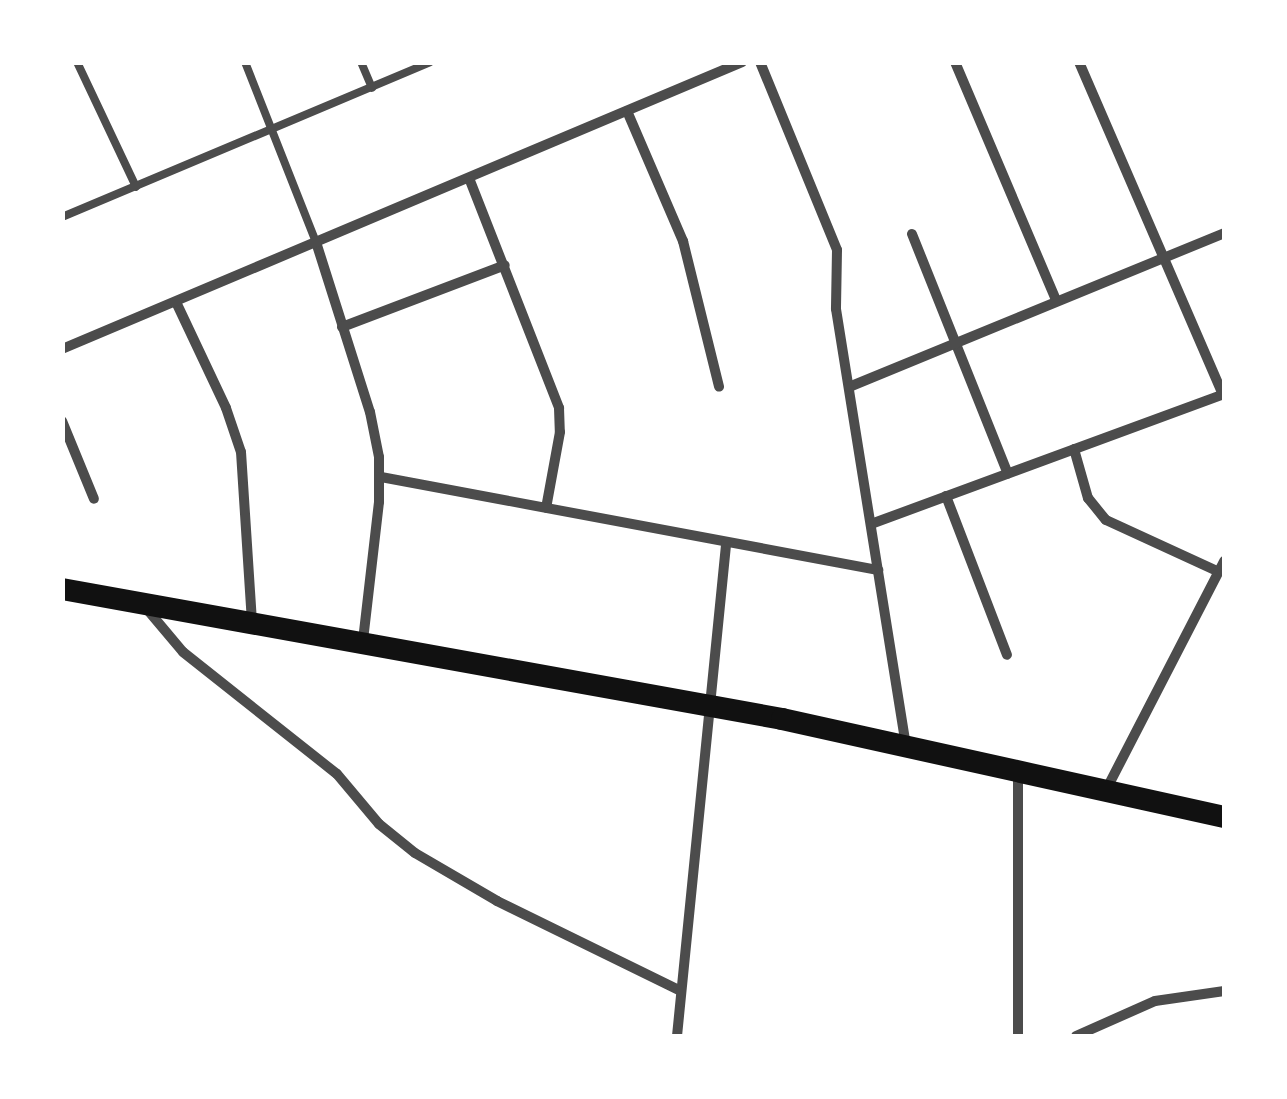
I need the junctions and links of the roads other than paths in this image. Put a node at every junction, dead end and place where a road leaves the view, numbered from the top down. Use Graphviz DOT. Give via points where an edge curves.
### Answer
graph roads {
  1 [pos="78,62"];
  2 [pos="245,62"];
  3 [pos="360,62"];
  4 [pos="430,62"];
  5 [pos="742,62"];
  6 [pos="760,62"];
  7 [pos="955,62"];
  8 [pos="1078,62"];
  9 [pos="372,88"];
  10 [pos="627,111"];
  11 [pos="274,130"];
  12 [pos="469,178"];
  13 [pos="136,187"];
  14 [pos="62,217"];
  15 [pos="1224,232"];
  16 [pos="912,234"];
  17 [pos="316,242"];
  18 [pos="1160,258"];
  19 [pos="504,265"];
  20 [pos="1056,300"];
  21 [pos="176,302"];
  22 [pos="342,327"];
  23 [pos="954,343"];
  24 [pos="62,350"];
  25 [pos="849,386"];
  26 [pos="719,387"];
  27 [pos="1224,394"];
  28 [pos="62,420"];
  29 [pos="1074,449"];
  30 [pos="1008,474"];
  31 [pos="380,477"];
  32 [pos="946,496"];
  33 [pos="94,499"];
  34 [pos="546,508"];
  35 [pos="871,524"];
  36 [pos="726,542"];
  37 [pos="1222,566"];
  38 [pos="878,570"];
  39 [pos="62,589"];
  40 [pos="142,604"];
  41 [pos="252,623"];
  42 [pos="362,643"];
  43 [pos="1007,654"];
  44 [pos="707,706"];
  45 [pos="906,746"];
  46 [pos="1018,772"];
  47 [pos="1106,791"];
  48 [pos="1224,817"];
  49 [pos="679,990"];
  50 [pos="1224,991"];
  51 [pos="677,1036"];
  52 [pos="1018,1036"];
  53 [pos="1076,1036"];
  1 -- 13 [label="lane"];
  2 -- 11 [label="lane"];
  3 -- 9 [label="lane"];
  4 -- 9 [label="lane"];
  5 -- 10 [label="street"];
  6 -- 25 [label="street" via="837,250 836,310"];
  7 -- 20 [label="street"];
  8 -- 18 [label="street"];
  9 -- 11 [label="lane"];
  10 -- 12 [label="street"];
  10 -- 26 [label="street" via="684,241"];
  11 -- 13 [label="lane"];
  11 -- 17 [label="lane"];
  12 -- 17 [label="street"];
  12 -- 19 [label="street"];
  13 -- 14 [label="lane"];
  15 -- 18 [label="street"];
  16 -- 23 [label="street"];
  17 -- 21 [label="street"];
  17 -- 22 [label="street"];
  18 -- 20 [label="street"];
  18 -- 27 [label="street"];
  19 -- 22 [label="street"];
  19 -- 34 [label="street" via="560,408"];
  20 -- 23 [label="street"];
  21 -- 24 [label="street"];
  21 -- 41 [label="street" via="241,452"];
  22 -- 31 [label="street" via="370,412"];
  23 -- 25 [label="street"];
  23 -- 30 [label="street"];
  25 -- 35 [label="street"];
  27 -- 29 [label="street"];
  28 -- 33 [label="street"];
  29 -- 30 [label="street"];
  29 -- 37 [label="street" via="1088,498 1106,520"];
  30 -- 32 [label="street"];
  31 -- 34 [label="street"];
  31 -- 42 [label="street"];
  32 -- 35 [label="street"];
  32 -- 43 [label="street"];
  34 -- 36 [label="street"];
  35 -- 38 [label="street"];
  36 -- 38 [label="street"];
  36 -- 44 [label="street"];
  37 -- 47 [label="street"];
  38 -- 45 [label="street"];
  39 -- 40 [label="main road"];
  40 -- 41 [label="main road"];
  40 -- 49 [label="street" via="184,652 337,774 415,854"];
  41 -- 42 [label="main road"];
  42 -- 44 [label="main road"];
  44 -- 45 [label="main road"];
  44 -- 49 [label="street"];
  45 -- 46 [label="main road"];
  46 -- 47 [label="main road"];
  46 -- 52 [label="street"];
  47 -- 48 [label="main road"];
  49 -- 51 [label="street"];
  50 -- 53 [label="street" via="1155,1001"];
}
